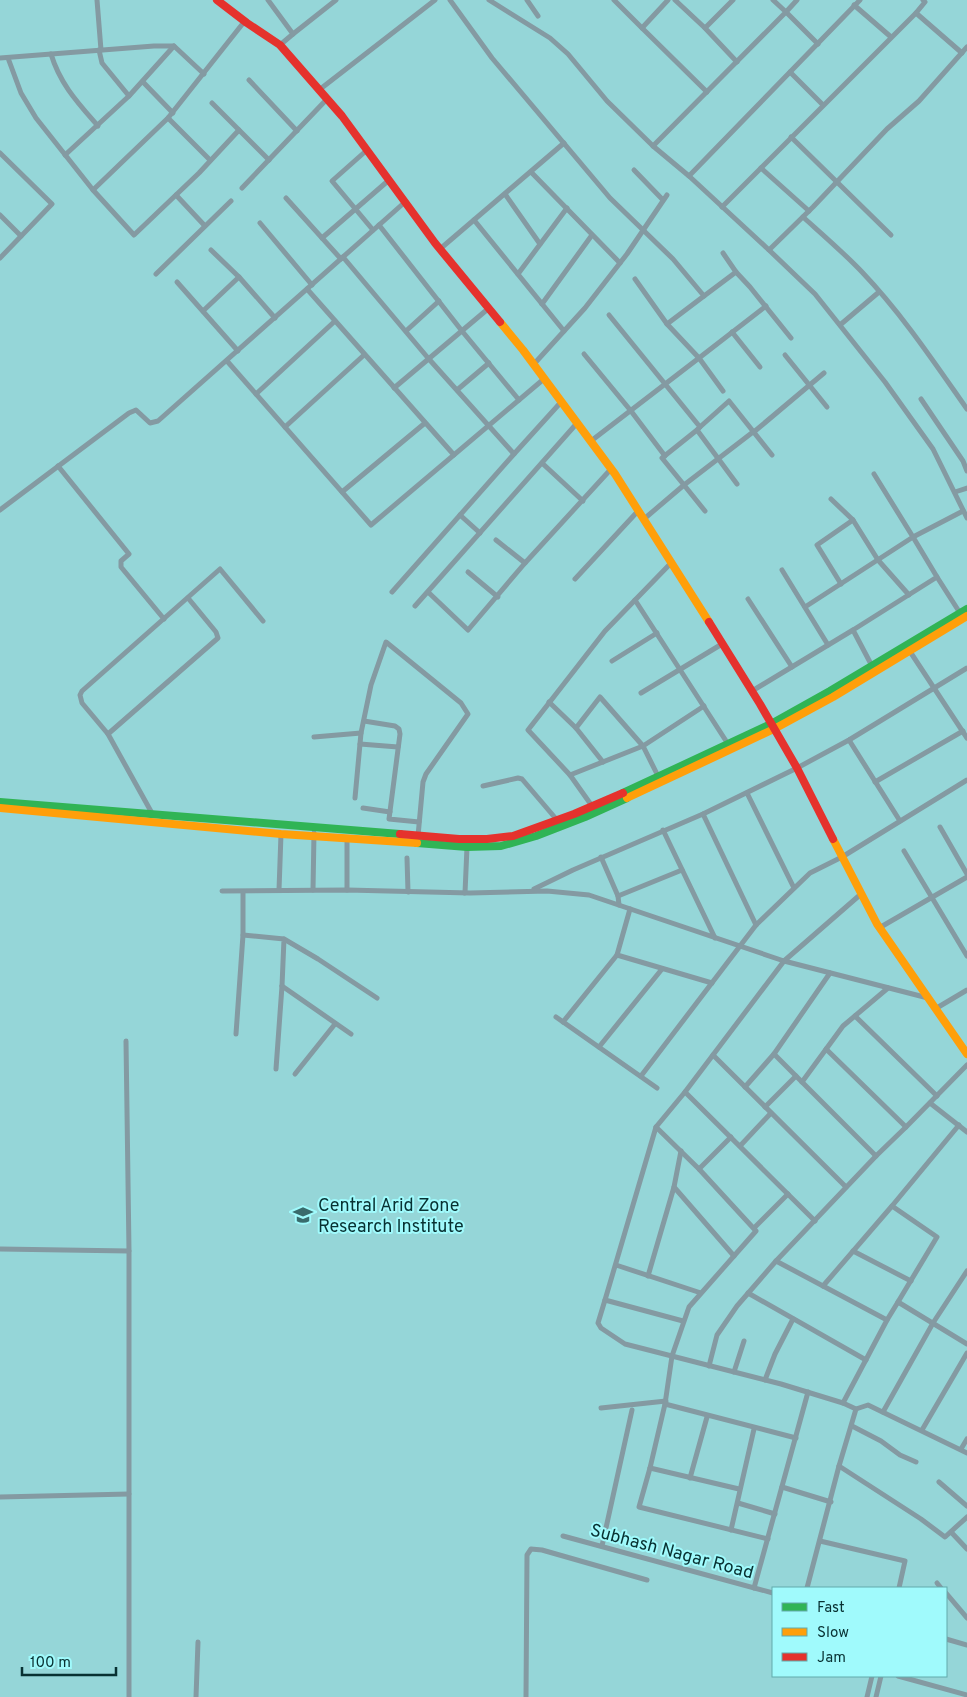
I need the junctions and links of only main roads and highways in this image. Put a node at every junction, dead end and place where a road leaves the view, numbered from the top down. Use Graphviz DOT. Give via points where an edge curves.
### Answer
graph roads {
  1 [pos="219,0"];
  2 [pos="965,612"];
  3 [pos="772,727"];
  4 [pos="0,802"];
  5 [pos="0,808"];
  6 [pos="314,832"];
  7 [pos="967,1054"];
  1 -- 3 [label="main road" via="244,22 280,45 327,99 440,249 545,378 612,469"];
  2 -- 3 [label="main road"];
  2 -- 3 [label="main road" via="833,697"];
  3 -- 6 [label="main road" via="520,834 459,839"];
  3 -- 6 [label="main road" via="592,813 536,836 501,846 467,847 347,838"];
  3 -- 7 [label="main road" via="797,768 879,928"];
  4 -- 6 [label="main road"];
  5 -- 6 [label="main road" via="281,834"];
}
